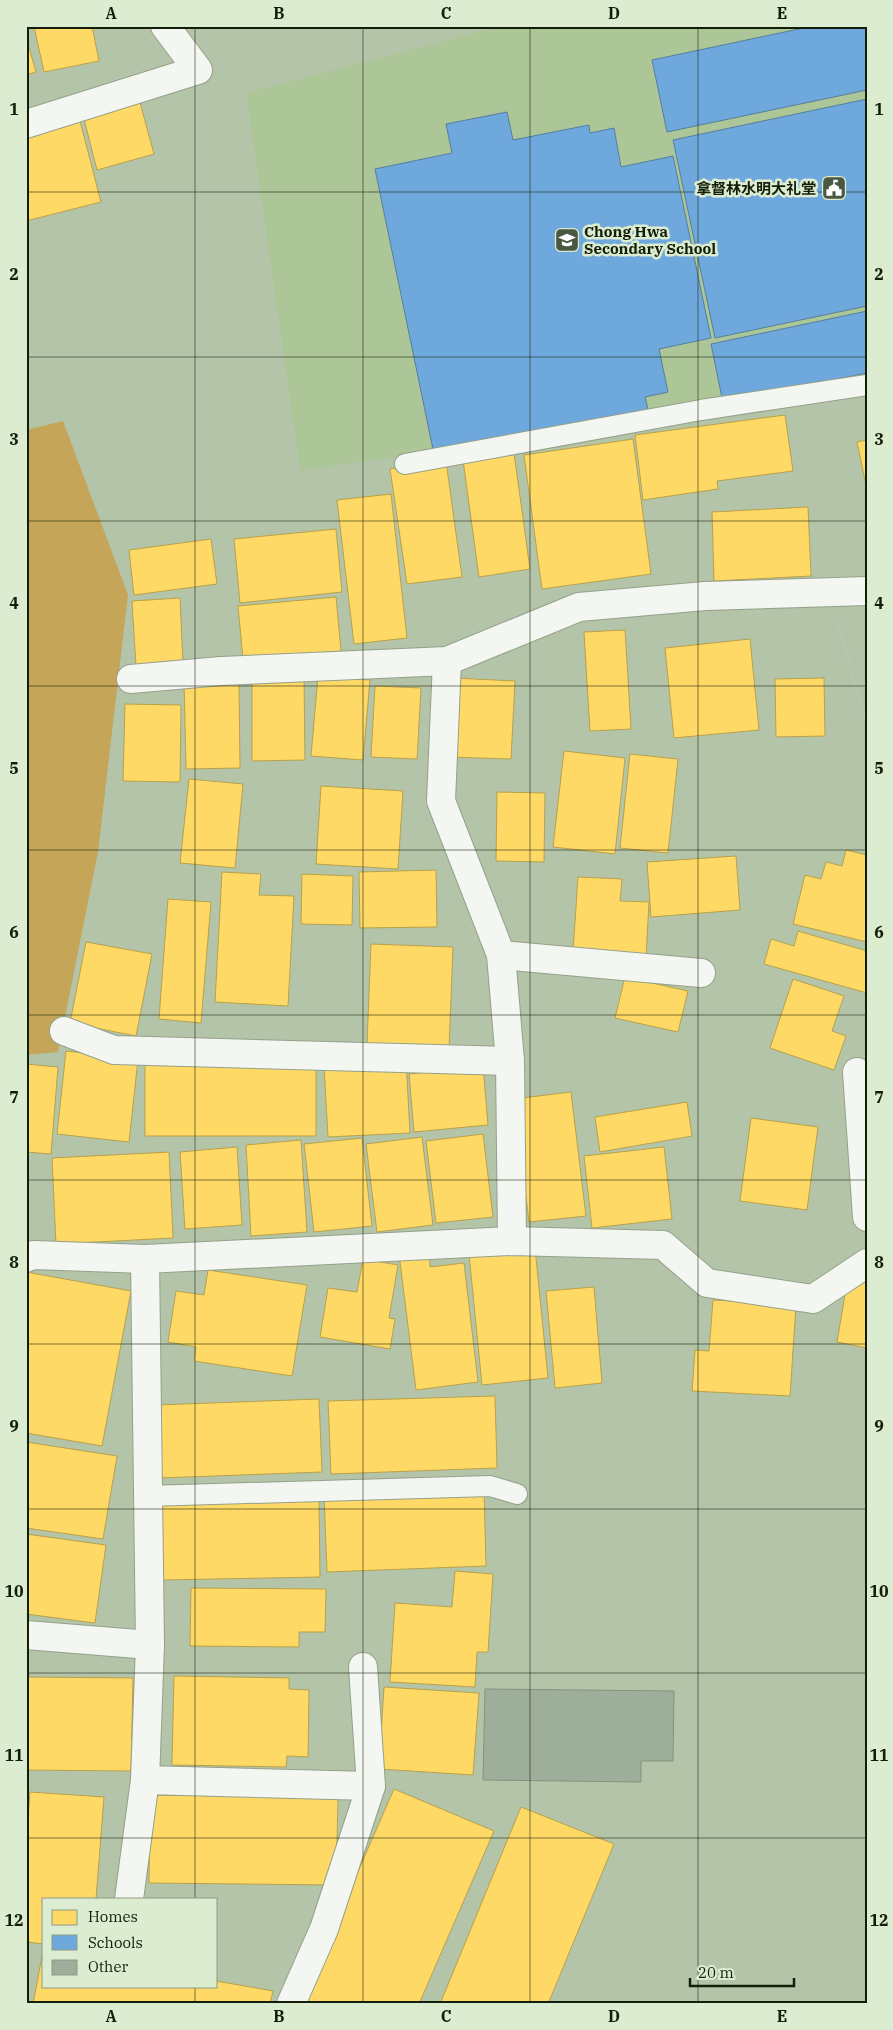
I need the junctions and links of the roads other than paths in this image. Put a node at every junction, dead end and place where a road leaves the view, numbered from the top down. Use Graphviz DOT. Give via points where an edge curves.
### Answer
graph roads {
  1 [pos="165,26"];
  2 [pos="26,124"];
  3 [pos="867,385"];
  4 [pos="405,464"];
  5 [pos="867,591"];
  6 [pos="447,661"];
  7 [pos="131,679"];
  8 [pos="501,955"];
  9 [pos="700,973"];
  10 [pos="64,1031"];
  11 [pos="510,1061"];
  12 [pos="857,1072"];
  13 [pos="867,1218"];
  14 [pos="512,1241"];
  15 [pos="26,1258"];
  16 [pos="145,1259"];
  17 [pos="867,1263"];
  18 [pos="517,1494"];
  19 [pos="148,1496"];
  20 [pos="26,1634"];
  21 [pos="150,1645"];
  22 [pos="363,1667"];
  23 [pos="145,1780"];
  24 [pos="371,1786"];
  25 [pos="129,1898"];
  26 [pos="291,2004"];
  1 -- 2 [label="street" via="198,70"];
  3 -- 4 [label="lane" via="701,410"];
  5 -- 6 [label="street" via="705,596 579,606"];
  6 -- 7 [label="street"];
  6 -- 8 [label="street" via="441,801"];
  8 -- 9 [label="street"];
  8 -- 11 [label="street"];
  10 -- 11 [label="street" via="114,1050"];
  11 -- 14 [label="street"];
  12 -- 13 [label="street"];
  14 -- 16 [label="street"];
  14 -- 17 [label="street" via="663,1246 707,1283 813,1299"];
  15 -- 16 [label="street" via="33,1255"];
  16 -- 19 [label="street"];
  18 -- 19 [label="lane" via="490,1486"];
  19 -- 21 [label="street"];
  20 -- 21 [label="street"];
  21 -- 23 [label="street"];
  22 -- 24 [label="street"];
  23 -- 24 [label="street"];
  23 -- 25 [label="street"];
  24 -- 26 [label="street" via="324,1928"];
}
